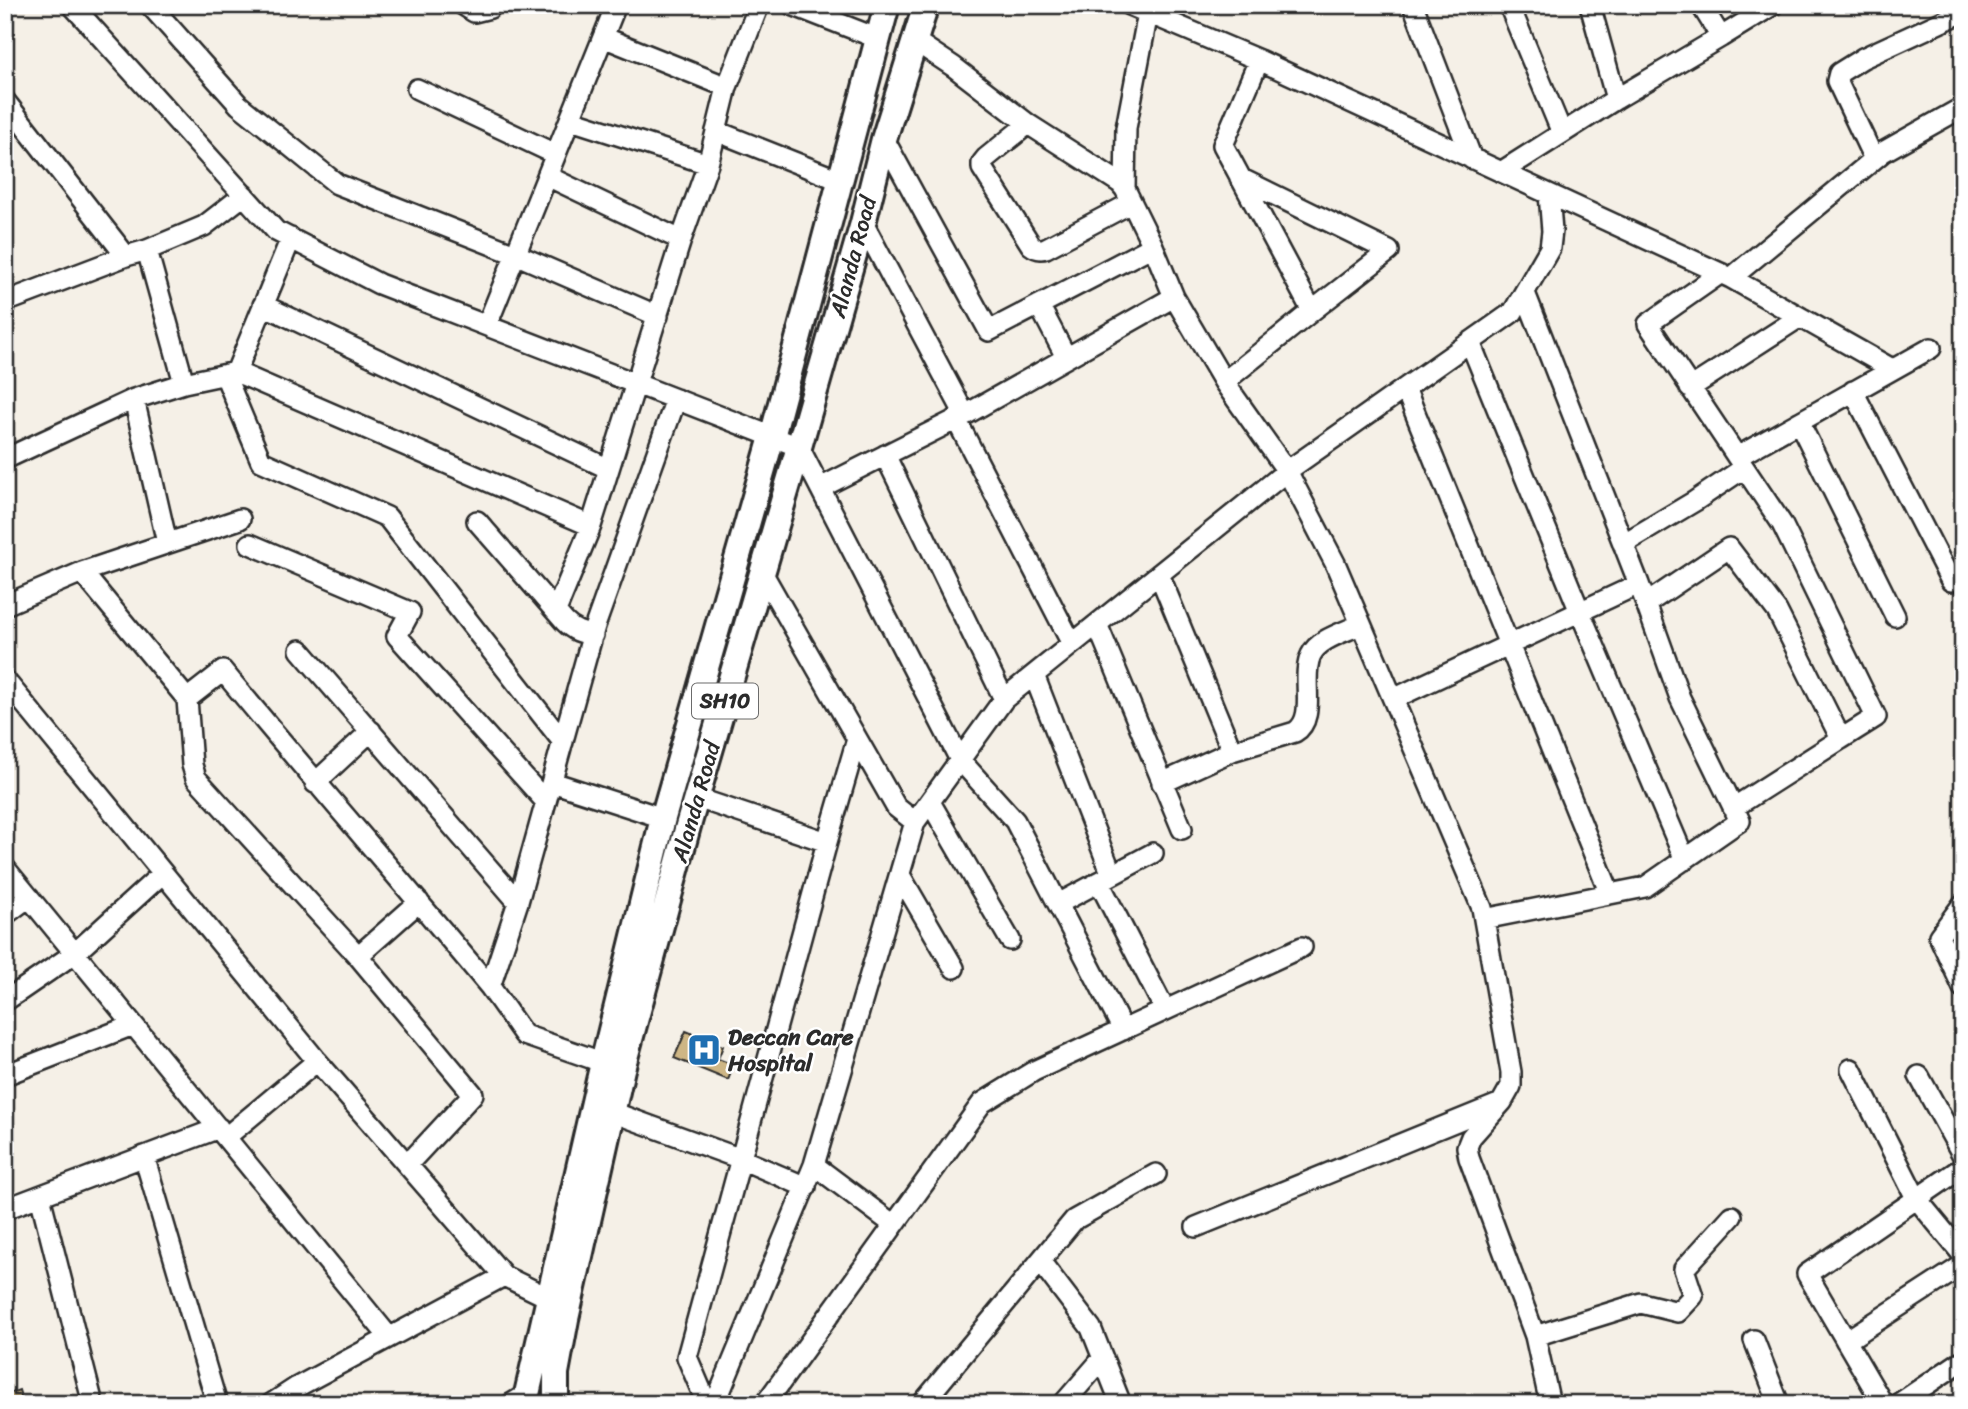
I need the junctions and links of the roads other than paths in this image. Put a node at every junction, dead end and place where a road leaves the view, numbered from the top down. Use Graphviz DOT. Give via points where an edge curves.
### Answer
graph roads {
  1 [pos="72,5"];
  2 [pos="150,5"];
  3 [pos="463,5"];
  4 [pos="492,5"];
  5 [pos="616,5"];
  6 [pos="759,5"];
  7 [pos="792,5"];
  8 [pos="887,5"];
  9 [pos="926,5"];
  10 [pos="1413,5"];
  11 [pos="1508,5"];
  12 [pos="1590,5"];
  13 [pos="1701,5"];
  14 [pos="1773,5"];
  15 [pos="1143,8"];
  16 [pos="1963,12"];
  17 [pos="603,37"];
  18 [pos="1721,37"];
  19 [pos="879,39"];
  20 [pos="915,41"];
  21 [pos="1259,60"];
  22 [pos="727,87"];
  23 [pos="417,89"];
  24 [pos="1616,99"];
  25 [pos="5,100"];
  26 [pos="1963,107"];
  27 [pos="571,120"];
  28 [pos="1028,124"];
  29 [pos="716,131"];
  30 [pos="1562,133"];
  31 [pos="884,139"];
  32 [pos="555,154"];
  33 [pos="1472,159"];
  34 [pos="1874,159"];
  35 [pos="708,164"];
  36 [pos="1501,172"];
  37 [pos="547,176"];
  38 [pos="1240,178"];
  39 [pos="839,180"];
  40 [pos="1549,194"];
  41 [pos="244,195"];
  42 [pos="1128,196"];
  43 [pos="863,223"];
  44 [pos="291,238"];
  45 [pos="681,240"];
  46 [pos="1153,246"];
  47 [pos="147,250"];
  48 [pos="515,254"];
  49 [pos="126,256"];
  50 [pos="1726,276"];
  51 [pos="1525,293"];
  52 [pos="1174,297"];
  53 [pos="6,300"];
  54 [pos="1039,304"];
  55 [pos="264,305"];
  56 [pos="1312,311"];
  57 [pos="658,316"];
  58 [pos="1800,317"];
  59 [pos="486,326"];
  60 [pos="1471,342"];
  61 [pos="1931,348"];
  62 [pos="1066,357"];
  63 [pos="1892,369"];
  64 [pos="231,374"];
  65 [pos="1224,382"];
  66 [pos="184,383"];
  67 [pos="635,384"];
  68 [pos="1405,388"];
  69 [pos="1690,388"];
  70 [pos="1853,391"];
  71 [pos="134,399"];
  72 [pos="676,399"];
  73 [pos="960,417"];
  74 [pos="1799,422"];
  75 [pos="772,437"];
  76 [pos="799,447"];
  77 [pos="885,455"];
  78 [pos="5,459"];
  79 [pos="1740,462"];
  80 [pos="609,469"];
  81 [pos="1287,471"];
  82 [pos="820,488"];
  83 [pos="240,519"];
  84 [pos="477,521"];
  85 [pos="591,527"];
  86 [pos="167,543"];
  87 [pos="250,544"];
  88 [pos="1623,544"];
  89 [pos="82,572"];
  90 [pos="763,574"];
  91 [pos="1159,574"];
  92 [pos="1951,582"];
  93 [pos="1639,584"];
  94 [pos="1646,604"];
  95 [pos="5,605"];
  96 [pos="556,611"];
  97 [pos="1580,612"];
  98 [pos="1895,616"];
  99 [pos="1097,624"];
  100 [pos="1361,624"];
  101 [pos="593,635"];
  102 [pos="1072,644"];
  103 [pos="1509,645"];
  104 [pos="300,650"];
  105 [pos="1034,675"];
  106 [pos="5,680"];
  107 [pos="187,699"];
  108 [pos="1004,699"];
  109 [pos="1393,699"];
  110 [pos="371,731"];
  111 [pos="857,738"];
  112 [pos="1842,739"];
  113 [pos="563,742"];
  114 [pos="1232,751"];
  115 [pos="960,760"];
  116 [pos="552,782"];
  117 [pos="315,783"];
  118 [pos="1163,783"];
  119 [pos="697,798"];
  120 [pos="546,802"];
  121 [pos="930,802"];
  122 [pos="1733,808"];
  123 [pos="663,818"];
  124 [pos="915,822"];
  125 [pos="1182,829"];
  126 [pos="827,842"];
  127 [pos="1153,853"];
  128 [pos="1685,860"];
  129 [pos="5,868"];
  130 [pos="163,873"];
  131 [pos="900,875"];
  132 [pos="1106,879"];
  133 [pos="1610,894"];
  134 [pos="29,897"];
  135 [pos="419,902"];
  136 [pos="518,902"];
  137 [pos="1058,904"];
  138 [pos="1963,904"];
  139 [pos="5,915"];
  140 [pos="1484,919"];
  141 [pos="1010,940"];
  142 [pos="1301,947"];
  143 [pos="75,953"];
  144 [pos="358,956"];
  145 [pos="954,968"];
  146 [pos="490,987"];
  147 [pos="1963,988"];
  148 [pos="5,1001"];
  149 [pos="1165,1010"];
  150 [pos="133,1025"];
  151 [pos="1123,1030"];
  152 [pos="317,1061"];
  153 [pos="613,1066"];
  154 [pos="1851,1069"];
  155 [pos="5,1075"];
  156 [pos="1919,1076"];
  157 [pos="1502,1102"];
  158 [pos="612,1112"];
  159 [pos="222,1133"];
  160 [pos="144,1156"];
  161 [pos="1963,1156"];
  162 [pos="741,1159"];
  163 [pos="408,1164"];
  164 [pos="814,1165"];
  165 [pos="1963,1167"];
  166 [pos="1156,1174"];
  167 [pos="806,1187"];
  168 [pos="40,1196"];
  169 [pos="1916,1198"];
  170 [pos="5,1209"];
  171 [pos="1732,1216"];
  172 [pos="894,1225"];
  173 [pos="1196,1227"];
  174 [pos="1963,1255"];
  175 [pos="1040,1261"];
  176 [pos="1963,1265"];
  177 [pos="505,1276"];
  178 [pos="549,1298"];
  179 [pos="566,1319"];
  180 [pos="1535,1336"];
  181 [pos="389,1337"];
  182 [pos="1754,1340"];
  183 [pos="1846,1341"];
  184 [pos="1103,1358"];
  185 [pos="1963,1360"];
  186 [pos="521,1400"];
  187 [pos="93,1404"];
  188 [pos="217,1404"];
  189 [pos="271,1404"];
  190 [pos="556,1404"];
  191 [pos="707,1404"];
  192 [pos="715,1404"];
  193 [pos="765,1404"];
  194 [pos="922,1404"];
  195 [pos="1063,1404"];
  196 [pos="1121,1404"];
  197 [pos="1550,1404"];
  198 [pos="1779,1404"];
  199 [pos="1883,1404"];
  200 [pos="1898,1404"];
  1 -- 41 [label="street"];
  2 -- 48 [label="street" via="239,105 337,184"];
  3 -- 4 [label="street" via="474,12"];
  5 -- 17 [label="street"];
  6 -- 22 [label="street"];
  7 -- 19 [label="street"];
  8 -- 19 [label="main road, Alanda Road / SH10"];
  9 -- 20 [label="main road, Alanda Road / SH10"];
  10 -- 33 [label="street"];
  11 -- 30 [label="street"];
  12 -- 24 [label="street"];
  13 -- 18 [label="street"];
  14 -- 18 [label="street"];
  15 -- 21 [label="street"];
  15 -- 42 [label="street" via="1126,128"];
  16 -- 34 [label="street" via="1839,73 1837,81"];
  17 -- 22 [label="street"];
  17 -- 27 [label="street"];
  18 -- 24 [label="street"];
  19 -- 39 [label="main road, Alanda Road / SH10"];
  20 -- 28 [label="street"];
  20 -- 31 [label="main road, Alanda Road / SH10"];
  21 -- 33 [label="street"];
  21 -- 38 [label="street" via="1223,145"];
  22 -- 29 [label="street"];
  23 -- 32 [label="street"];
  24 -- 30 [label="street"];
  25 -- 49 [label="street"];
  26 -- 34 [label="street"];
  27 -- 32 [label="street"];
  27 -- 35 [label="street"];
  28 -- 42 [label="street" via="1120,183"];
  28 -- 42 [label="street" via="986,158 982,168 1035,249 1046,248"];
  29 -- 35 [label="street"];
  29 -- 39 [label="street"];
  30 -- 36 [label="street"];
  31 -- 43 [label="main road, Alanda Road / SH10"];
  31 -- 54 [label="street" via="989,331"];
  32 -- 37 [label="street"];
  33 -- 36 [label="street"];
  34 -- 50 [label="street"];
  35 -- 45 [label="street"];
  36 -- 40 [label="street"];
  37 -- 45 [label="street"];
  37 -- 48 [label="street"];
  38 -- 56 [label="street"];
  38 -- 56 [label="street" via="1389,251"];
  39 -- 75 [label="main road, Alanda Road / SH10"];
  40 -- 50 [label="street"];
  40 -- 51 [label="street" via="1550,248"];
  41 -- 44 [label="street" via="276,230"];
  41 -- 47 [label="street" via="205,226"];
  42 -- 46 [label="street"];
  43 -- 73 [label="street"];
  43 -- 76 [label="main road, Alanda Road / SH10"];
  44 -- 55 [label="street"];
  44 -- 59 [label="street" via="379,284"];
  45 -- 57 [label="street"];
  46 -- 52 [label="street"];
  46 -- 54 [label="street"];
  47 -- 49 [label="street"];
  47 -- 66 [label="street"];
  48 -- 57 [label="street"];
  48 -- 59 [label="street"];
  49 -- 53 [label="street"];
  50 -- 58 [label="street"];
  50 -- 69 [label="street" via="1648,324"];
  51 -- 60 [label="street" via="1513,312"];
  51 -- 88 [label="street"];
  52 -- 62 [label="street"];
  52 -- 65 [label="street"];
  54 -- 62 [label="street"];
  55 -- 64 [label="street"];
  55 -- 80 [label="street"];
  56 -- 65 [label="street"];
  57 -- 67 [label="street"];
  58 -- 63 [label="street"];
  58 -- 69 [label="street"];
  59 -- 67 [label="street"];
  60 -- 68 [label="street"];
  60 -- 97 [label="street"];
  61 -- 63 [label="street"];
  62 -- 73 [label="street"];
  63 -- 70 [label="street"];
  64 -- 66 [label="street"];
  64 -- 85 [label="street"];
  64 -- 113 [label="street" via="261,461 387,517"];
  65 -- 81 [label="street"];
  66 -- 71 [label="street"];
  67 -- 72 [label="street"];
  67 -- 80 [label="street"];
  68 -- 81 [label="street"];
  68 -- 103 [label="street"];
  69 -- 79 [label="street"];
  70 -- 74 [label="street"];
  70 -- 92 [label="street"];
  71 -- 78 [label="street"];
  71 -- 86 [label="street"];
  72 -- 75 [label="street"];
  72 -- 101 [label="street"];
  73 -- 77 [label="street"];
  73 -- 102 [label="street"];
  74 -- 79 [label="street"];
  74 -- 98 [label="street"];
  75 -- 76 [label="street"];
  75 -- 123 [label="main road, Alanda Road / SH10"];
  76 -- 82 [label="street"];
  76 -- 90 [label="main road, Alanda Road / SH10"];
  77 -- 82 [label="street"];
  77 -- 108 [label="street"];
  79 -- 88 [label="street" via="1695,501"];
  79 -- 112 [label="street" via="1782,524 1876,717"];
  80 -- 85 [label="street"];
  81 -- 91 [label="street"];
  81 -- 100 [label="street"];
  82 -- 115 [label="street"];
  83 -- 86 [label="street"];
  84 -- 96 [label="street"];
  85 -- 96 [label="street"];
  86 -- 89 [label="street"];
  87 -- 120 [label="street" via="410,612 397,636"];
  88 -- 93 [label="street"];
  89 -- 95 [label="street"];
  89 -- 107 [label="street"];
  90 -- 111 [label="street"];
  90 -- 119 [label="main road, Alanda Road / SH10"];
  91 -- 99 [label="street"];
  91 -- 114 [label="street"];
  93 -- 94 [label="street"];
  93 -- 97 [label="street"];
  94 -- 112 [label="street" via="1729,548 1777,611"];
  94 -- 122 [label="street" via="1680,698"];
  96 -- 101 [label="street" via="573,629"];
  97 -- 103 [label="street"];
  97 -- 128 [label="street"];
  99 -- 102 [label="street"];
  99 -- 118 [label="street"];
  100 -- 109 [label="street"];
  100 -- 114 [label="street" via="1325,641 1311,655 1301,728"];
  101 -- 113 [label="street"];
  102 -- 105 [label="street"];
  103 -- 109 [label="street"];
  103 -- 133 [label="street"];
  104 -- 110 [label="street"];
  105 -- 108 [label="street"];
  105 -- 132 [label="street"];
  106 -- 130 [label="street"];
  107 -- 117 [label="street" via="223,671"];
  107 -- 144 [label="street" via="196,778"];
  108 -- 115 [label="street"];
  109 -- 140 [label="street"];
  110 -- 117 [label="street"];
  110 -- 136 [label="street"];
  111 -- 124 [label="street" via="896,807"];
  111 -- 126 [label="street"];
  112 -- 122 [label="street"];
  113 -- 116 [label="street"];
  114 -- 118 [label="street"];
  115 -- 121 [label="street"];
  115 -- 137 [label="street" via="1015,821"];
  116 -- 120 [label="street"];
  116 -- 123 [label="street"];
  117 -- 135 [label="street"];
  118 -- 125 [label="street"];
  119 -- 126 [label="street"];
  119 -- 153 [label="main road, Alanda Road / SH10"];
  120 -- 136 [label="street"];
  121 -- 124 [label="street"];
  121 -- 141 [label="street"];
  122 -- 128 [label="street" via="1740,821"];
  123 -- 153 [label="main road, Alanda Road / SH10"];
  124 -- 131 [label="street"];
  126 -- 162 [label="street"];
  127 -- 132 [label="street"];
  128 -- 133 [label="street" via="1645,887"];
  129 -- 134 [label="street"];
  130 -- 143 [label="street"];
  130 -- 152 [label="street"];
  131 -- 145 [label="street"];
  131 -- 164 [label="street"];
  132 -- 137 [label="street"];
  132 -- 149 [label="street"];
  133 -- 140 [label="street"];
  134 -- 139 [label="street"];
  134 -- 143 [label="street"];
  135 -- 144 [label="street"];
  135 -- 146 [label="street"];
  136 -- 146 [label="street"];
  137 -- 151 [label="street"];
  138 -- 147 [label="street" via="1939,936"];
  140 -- 157 [label="street" via="1511,1072 1511,1086"];
  142 -- 149 [label="street"];
  143 -- 148 [label="street"];
  143 -- 150 [label="street"];
  144 -- 163 [label="street" via="472,1094"];
  146 -- 153 [label="street" via="524,1035"];
  149 -- 151 [label="street"];
  150 -- 155 [label="street"];
  150 -- 159 [label="street"];
  151 -- 172 [label="street" via="1034,1071 982,1103"];
  152 -- 159 [label="street"];
  152 -- 163 [label="street"];
  153 -- 158 [label="main road, Alanda Road / SH10"];
  153 -- 178 [label="main road, Alanda Road / SH10"];
  154 -- 169 [label="street"];
  156 -- 161 [label="street"];
  157 -- 173 [label="street"];
  157 -- 180 [label="street" via="1467,1147"];
  158 -- 162 [label="street"];
  158 -- 179 [label="main road, Alanda Road / SH10"];
  159 -- 160 [label="street"];
  159 -- 181 [label="street"];
  160 -- 168 [label="street"];
  160 -- 188 [label="street"];
  162 -- 167 [label="street"];
  162 -- 191 [label="street" via="687,1357"];
  163 -- 177 [label="street"];
  164 -- 167 [label="street"];
  164 -- 172 [label="street"];
  165 -- 169 [label="street"];
  166 -- 175 [label="street" via="1074,1220"];
  167 -- 192 [label="street"];
  168 -- 170 [label="street"];
  168 -- 187 [label="street"];
  169 -- 174 [label="street"];
  169 -- 183 [label="street" via="1807,1274"];
  171 -- 180 [label="street" via="1684,1269 1693,1296 1678,1312 1642,1303"];
  172 -- 193 [label="street"];
  175 -- 184 [label="street" via="1091,1328"];
  175 -- 194 [label="street"];
  176 -- 183 [label="street"];
  177 -- 178 [label="street"];
  177 -- 181 [label="street"];
  178 -- 179 [label="street"];
  178 -- 186 [label="main road, Alanda Road / SH10"];
  179 -- 190 [label="main road, Alanda Road / SH10" via="556,1373"];
  180 -- 197 [label="street"];
  181 -- 189 [label="street"];
  182 -- 198 [label="street"];
  183 -- 199 [label="street"];
  184 -- 195 [label="street"];
  184 -- 196 [label="street"];
  185 -- 200 [label="street"];
}
